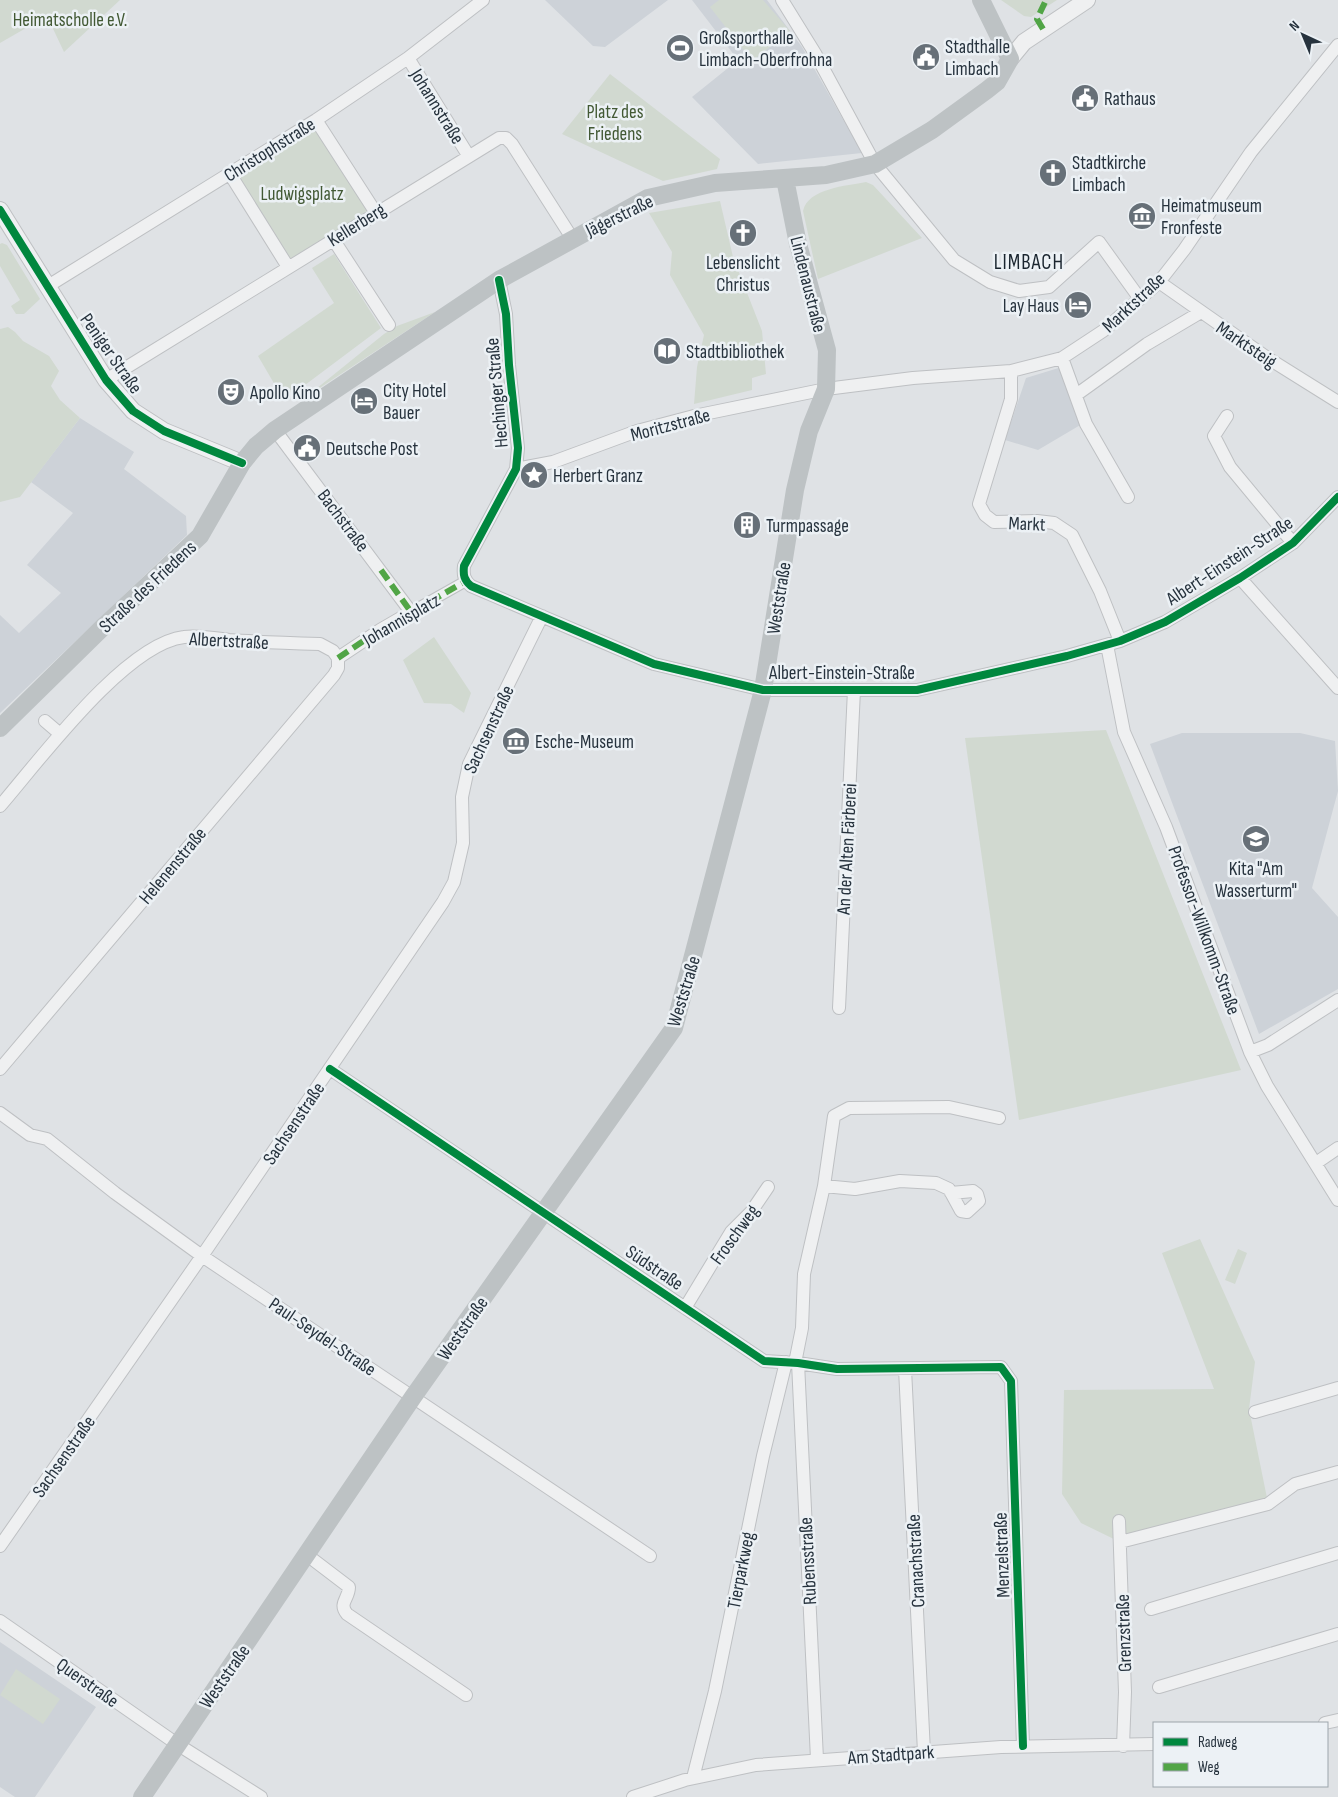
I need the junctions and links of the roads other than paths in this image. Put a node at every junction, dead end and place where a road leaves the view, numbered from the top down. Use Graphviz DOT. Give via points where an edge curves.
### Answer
graph roads {
  1 [pos="483,0"];
  2 [pos="782,0"];
  3 [pos="981,0"];
  4 [pos="1087,0"];
  5 [pos="1338,46"];
  6 [pos="408,58"];
  7 [pos="1010,59"];
  8 [pos="316,120"];
  9 [pos="468,155"];
  10 [pos="875,164"];
  11 [pos="230,174"];
  12 [pos="786,179"];
  13 [pos="0,210"];
  14 [pos="376,213"];
  15 [pos="572,238"];
  16 [pos="333,239"];
  17 [pos="288,267"];
  18 [pos="500,280"];
  19 [pos="1158,282"];
  20 [pos="48,286"];
  21 [pos="1140,299"];
  22 [pos="1201,312"];
  23 [pos="390,325"];
  24 [pos="1062,358"];
  25 [pos="1011,371"];
  26 [pos="106,380"];
  27 [pos="826,389"];
  28 [pos="1076,395"];
  29 [pos="1338,402"];
  30 [pos="1227,416"];
  31 [pos="274,430"];
  32 [pos="242,463"];
  33 [pos="516,469"];
  34 [pos="1128,497"];
  35 [pos="1338,497"];
  36 [pos="1293,543"];
  37 [pos="1240,578"];
  38 [pos="466,582"];
  39 [pos="411,612"];
  40 [pos="542,616"];
  41 [pos="1120,641"];
  42 [pos="1107,644"];
  43 [pos="338,658"];
  44 [pos="1338,688"];
  45 [pos="763,690"];
  46 [pos="854,690"];
  47 [pos="45,721"];
  48 [pos="0,728"];
  49 [pos="59,733"];
  50 [pos="0,806"];
  51 [pos="1338,1000"];
  52 [pos="839,1008"];
  53 [pos="1250,1052"];
  54 [pos="0,1069"];
  55 [pos="330,1069"];
  56 [pos="0,1112"];
  57 [pos="999,1118"];
  58 [pos="1338,1148"];
  59 [pos="1316,1163"];
  60 [pos="824,1186"];
  61 [pos="768,1187"];
  62 [pos="951,1193"];
  63 [pos="1338,1200"];
  64 [pos="544,1212"];
  65 [pos="202,1256"];
  66 [pos="685,1308"];
  67 [pos="793,1362"];
  68 [pos="1001,1367"];
  69 [pos="905,1369"];
  70 [pos="1338,1388"];
  71 [pos="413,1397"];
  72 [pos="1255,1412"];
  73 [pos="1338,1472"];
  74 [pos="1118,1522"];
  75 [pos="1120,1542"];
  76 [pos="0,1546"];
  77 [pos="1338,1553"];
  78 [pos="307,1555"];
  79 [pos="650,1556"];
  80 [pos="1151,1609"];
  81 [pos="0,1621"];
  82 [pos="1338,1634"];
  83 [pos="1159,1687"];
  84 [pos="466,1695"];
  85 [pos="176,1744"];
  86 [pos="1153,1744"];
  87 [pos="1024,1746"];
  88 [pos="1122,1746"];
  89 [pos="924,1752"];
  90 [pos="817,1759"];
  91 [pos="693,1778"];
  92 [pos="142,1797"];
  93 [pos="261,1797"];
  94 [pos="633,1797"];
  1 -- 6 [label="street, Christophstraße"];
  2 -- 10 [label="street"];
  3 -- 7 [label="main road"];
  4 -- 7 [label="street" via="1024,42"];
  5 -- 19 [label="street, Marktstraße" via="1251,152 1184,250"];
  6 -- 8 [label="street, Christophstraße"];
  6 -- 9 [label="street, Johannstraße"];
  7 -- 10 [label="main road, Jägerstraße" via="1005,71 990,88 932,130"];
  8 -- 11 [label="street, Christophstraße"];
  8 -- 14 [label="street"];
  9 -- 14 [label="street, Kellerberg"];
  9 -- 15 [label="street, Kellerberg" via="499,138 510,140"];
  10 -- 12 [label="main road, Jägerstraße" via="826,175"];
  10 -- 21 [label="street" via="954,260 990,282 1019,291 1049,288 1099,242"];
  11 -- 17 [label="street"];
  11 -- 20 [label="street, Christophstraße"];
  12 -- 15 [label="main road, Jägerstraße" via="715,183 648,198"];
  12 -- 27 [label="main road, Lindenaustraße" via="798,244 827,350"];
  13 -- 20 [label="street, Peniger Straße"];
  14 -- 16 [label="street, Kellerberg"];
  15 -- 18 [label="main road, Jägerstraße"];
  16 -- 17 [label="street, Kellerberg"];
  16 -- 23 [label="street"];
  17 -- 26 [label="street, Kellerberg"];
  18 -- 31 [label="main road, Jägerstraße"];
  18 -- 33 [label="street, Hechinger Straße" via="518,448"];
  19 -- 21 [label="street, Marktstraße"];
  19 -- 22 [label="street, Marktsteig"];
  20 -- 26 [label="street, Peniger Straße"];
  21 -- 24 [label="street, Marktstraße" via="1103,331"];
  22 -- 28 [label="street" via="1147,344"];
  22 -- 29 [label="street, Marktsteig"];
  24 -- 25 [label="street, Marktstraße"];
  24 -- 28 [label="street"];
  25 -- 27 [label="street, Marktstraße" via="913,378"];
  25 -- 41 [label="street, Markt" via="1011,399 980,504 985,515 994,522 1037,521 1054,524 1072,535 1100,590"];
  26 -- 32 [label="street, Peniger Straße" via="133,411 164,431"];
  27 -- 33 [label="street, Moritzstraße" via="694,416 638,431 553,462"];
  27 -- 45 [label="main road, Weststraße" via="808,431 795,490"];
  28 -- 34 [label="street" via="1086,424"];
  30 -- 36 [label="street, Albert-Einstein-Straße" via="1214,436 1230,467"];
  31 -- 32 [label="main road, Straße des Friedens"];
  31 -- 39 [label="street, Bachstraße"];
  32 -- 48 [label="main road, Straße des Friedens" via="200,536"];
  33 -- 38 [label="street, Hechinger Straße" via="464,566"];
  35 -- 36 [label="street, Albert-Einstein-Straße"];
  36 -- 37 [label="street, Albert-Einstein-Straße"];
  37 -- 41 [label="street, Albert-Einstein-Straße" via="1165,622"];
  37 -- 44 [label="street"];
  38 -- 39 [label="street, Johannisplatz"];
  38 -- 40 [label="street, Albert-Einstein-Straße"];
  39 -- 43 [label="street, Johannisplatz"];
  40 -- 45 [label="street, Albert-Einstein-Straße" via="654,664"];
  40 -- 55 [label="street, Sachsenstraße" via="469,764 462,797 463,843 454,882"];
  41 -- 42 [label="street, Albert-Einstein-Straße"];
  42 -- 46 [label="street, Albert-Einstein-Straße" via="917,690"];
  42 -- 53 [label="street, Professor-Willkomm-Straße" via="1124,732 1166,827"];
  43 -- 49 [label="street, Albertstraße" via="320,644 192,636 167,640 134,663"];
  43 -- 54 [label="street, Helenenstraße" via="334,675"];
  45 -- 46 [label="street, Albert-Einstein-Straße"];
  45 -- 64 [label="main road, Weststraße" via="674,1028"];
  46 -- 52 [label="street, An der Alten Färberei"];
  47 -- 49 [label="street"];
  49 -- 50 [label="street, Albertstraße"];
  51 -- 53 [label="street" via="1268,1045"];
  53 -- 59 [label="street, Professor-Willkomm-Straße" via="1267,1086"];
  55 -- 64 [label="street, Südstraße"];
  55 -- 65 [label="street, Sachsenstraße"];
  56 -- 65 [label="street, Paul-Seydel-Straße" via="30,1135 47,1139"];
  57 -- 60 [label="street" via="948,1107 849,1108 834,1116"];
  58 -- 59 [label="street"];
  59 -- 63 [label="street, Professor-Willkomm-Straße"];
  60 -- 62 [label="street" via="855,1189 919,1180 936,1183"];
  60 -- 67 [label="street" via="804,1274 802,1328"];
  61 -- 66 [label="street, Froschweg" via="751,1212 731,1232"];
  64 -- 66 [label="street, Südstraße"];
  64 -- 71 [label="main road, Weststraße"];
  65 -- 71 [label="street, Paul-Seydel-Straße"];
  65 -- 76 [label="street, Sachsenstraße"];
  66 -- 67 [label="street, Südstraße" via="764,1361"];
  67 -- 69 [label="street, Südstraße" via="837,1369"];
  67 -- 90 [label="street, Rubensstraße"];
  67 -- 91 [label="street, Tierparkweg" via="763,1456 715,1691"];
  68 -- 69 [label="street, Südstraße"];
  68 -- 87 [label="street, Menzelstraße" via="1011,1381"];
  69 -- 89 [label="street, Cranachstraße"];
  70 -- 72 [label="street"];
  71 -- 78 [label="main road, Weststraße"];
  71 -- 79 [label="street, Paul-Seydel-Straße"];
  73 -- 75 [label="street" via="1295,1484 1268,1504"];
  74 -- 75 [label="street, Grenzstraße"];
  75 -- 88 [label="street, Grenzstraße" via="1125,1692"];
  77 -- 80 [label="street"];
  78 -- 84 [label="street" via="349,1587 343,1602 343,1609 348,1614"];
  78 -- 85 [label="main road, Weststraße"];
  81 -- 85 [label="street, Querstraße"];
  82 -- 83 [label="street"];
  85 -- 92 [label="main road, Weststraße"];
  85 -- 93 [label="street"];
  86 -- 88 [label="street, Am Stadtpark"];
  87 -- 88 [label="street, Am Stadtpark"];
  87 -- 89 [label="street, Am Stadtpark"];
  89 -- 90 [label="street, Am Stadtpark"];
  90 -- 91 [label="street, Am Stadtpark" via="756,1765"];
  91 -- 94 [label="street, Am Stadtpark"];
}
